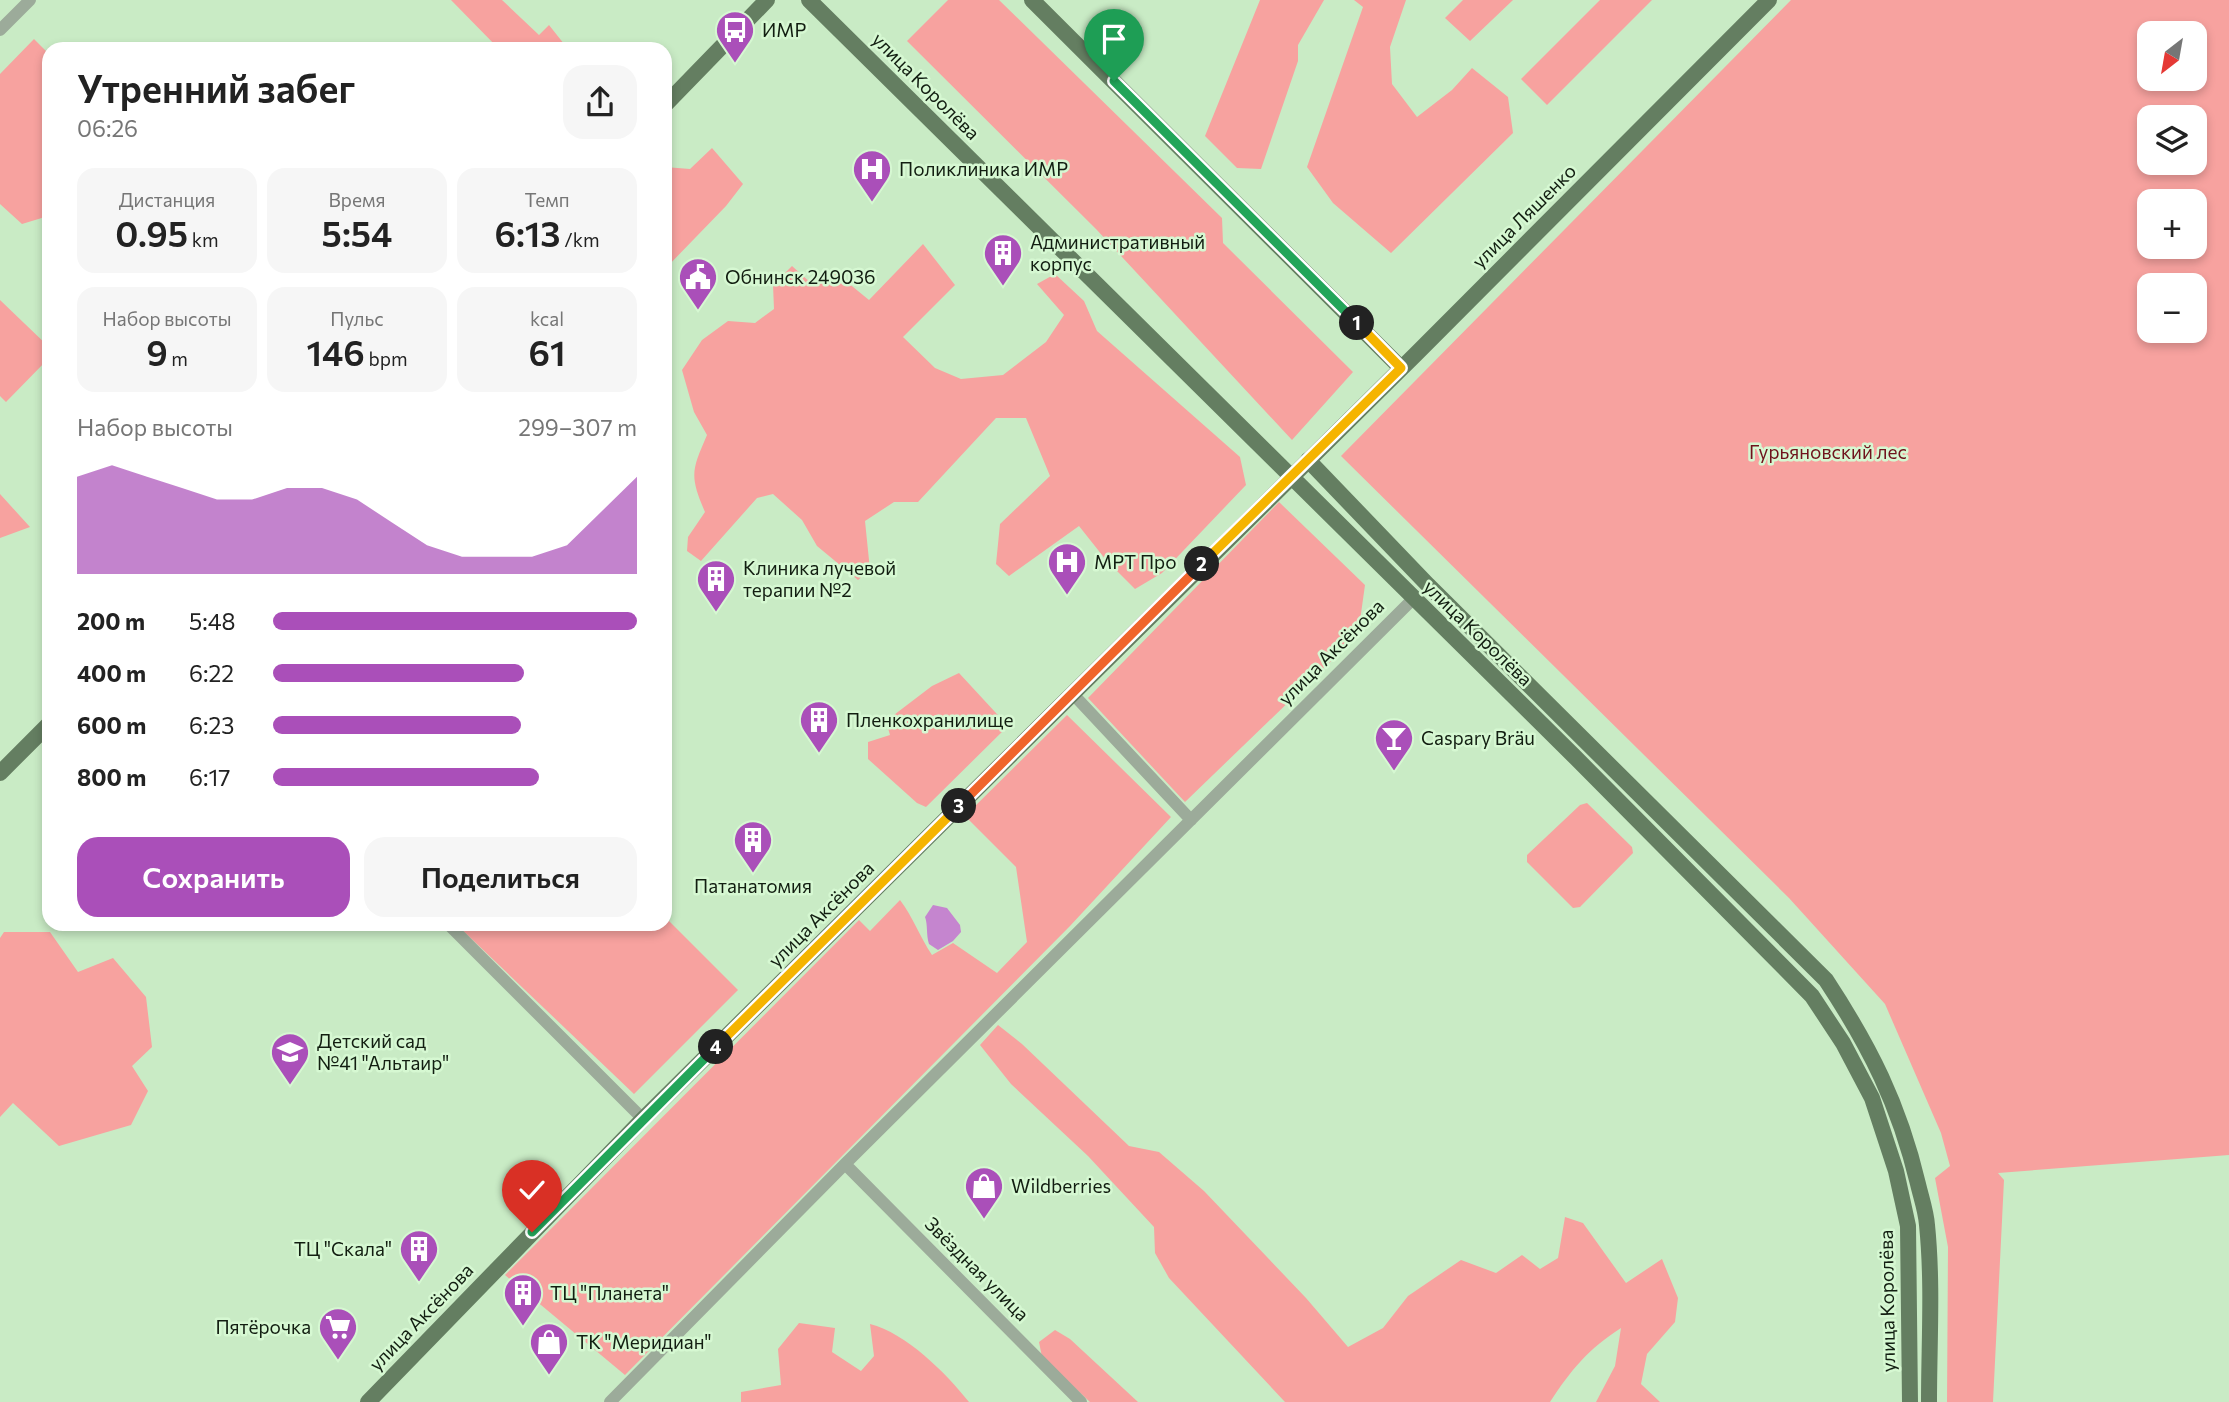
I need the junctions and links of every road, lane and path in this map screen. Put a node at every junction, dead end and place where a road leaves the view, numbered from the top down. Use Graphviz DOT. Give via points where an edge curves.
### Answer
graph roads {
  1 [pos="30,0"];
  2 [pos="767,0"];
  3 [pos="809,0"];
  4 [pos="1032,0"];
  5 [pos="1769,0"];
  6 [pos="0,30"];
  7 [pos="672,98"];
  8 [pos="1401,368"];
  9 [pos="1308,460"];
  10 [pos="1291,478"];
  11 [pos="1428,585"];
  12 [pos="1413,600"];
  13 [pos="1072,693"];
  14 [pos="42,730"];
  15 [pos="0,773"];
  16 [pos="1191,820"];
  17 [pos="455,931"];
  18 [pos="643,1119"];
  19 [pos="845,1164"];
  20 [pos="368,1402"];
  21 [pos="610,1402"];
  22 [pos="1081,1402"];
  23 [pos="1910,1402"];
  24 [pos="1929,1402"];
  1 -- 6 [label="street"];
  2 -- 7 [label="main road"];
  3 -- 10 [label="main road, улица Королёва"];
  4 -- 8 [label="main road"];
  5 -- 8 [label="main road, улица Ляшенко"];
  8 -- 9 [label="main road, улица Ляшенко"];
  9 -- 10 [label="main road, улица Аксёнова"];
  9 -- 11 [label="main road, улица Королёва"];
  10 -- 12 [label="main road, улица Королёва"];
  10 -- 13 [label="main road, улица Аксёнова"];
  11 -- 12 [label="main road, улица Аксёнова"];
  11 -- 24 [label="main road, улица Королёва" via="1826,980 1860,1031 1889,1089 1927,1223"];
  12 -- 16 [label="street, улица Аксёнова"];
  12 -- 23 [label="main road, улица Королёва" via="1776,958 1812,996 1843,1043 1872,1098 1908,1226"];
  13 -- 16 [label="street"];
  13 -- 18 [label="main road, улица Аксёнова"];
  14 -- 15 [label="main road"];
  16 -- 19 [label="street, улица Аксёнова"];
  17 -- 18 [label="street"];
  18 -- 20 [label="main road, улица Аксёнова"];
  19 -- 21 [label="street, улица Аксёнова"];
  19 -- 22 [label="street, Звёздная улица"];
}
